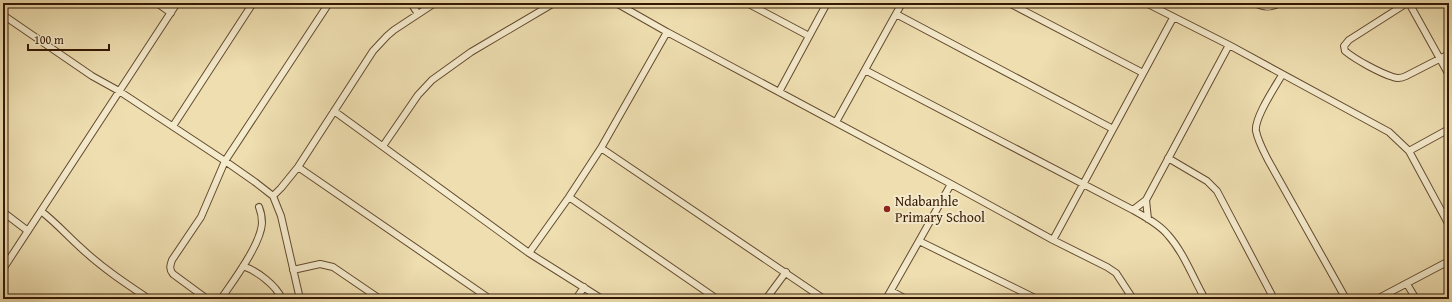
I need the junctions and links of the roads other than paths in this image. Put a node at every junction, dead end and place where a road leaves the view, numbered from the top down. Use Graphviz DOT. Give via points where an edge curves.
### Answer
graph roads {
  1 [pos="157,3"];
  2 [pos="177,3"];
  3 [pos="254,3"];
  4 [pos="329,3"];
  5 [pos="411,3"];
  6 [pos="435,3"];
  7 [pos="554,3"];
  8 [pos="616,3"];
  9 [pos="747,3"];
  10 [pos="827,3"];
  11 [pos="902,3"];
  12 [pos="1009,3"];
  13 [pos="1146,3"];
  14 [pos="1255,3"];
  15 [pos="1280,3"];
  16 [pos="1408,3"];
  17 [pos="171,13"];
  18 [pos="418,14"];
  19 [pos="896,14"];
  20 [pos="3,15"];
  21 [pos="1173,18"];
  22 [pos="667,32"];
  23 [pos="809,36"];
  24 [pos="1229,45"];
  25 [pos="1449,54"];
  26 [pos="1440,59"];
  27 [pos="865,70"];
  28 [pos="1143,73"];
  29 [pos="1282,75"];
  30 [pos="1449,75"];
  31 [pos="119,91"];
  32 [pos="779,92"];
  33 [pos="334,111"];
  34 [pos="836,122"];
  35 [pos="173,126"];
  36 [pos="1113,129"];
  37 [pos="1449,129"];
  38 [pos="383,146"];
  39 [pos="601,148"];
  40 [pos="1409,151"];
  41 [pos="1168,158"];
  42 [pos="225,161"];
  43 [pos="298,167"];
  44 [pos="951,184"];
  45 [pos="1083,184"];
  46 [pos="273,196"];
  47 [pos="569,197"];
  48 [pos="1146,200"];
  49 [pos="259,207"];
  50 [pos="1133,210"];
  51 [pos="41,211"];
  52 [pos="3,212"];
  53 [pos="1148,219"];
  54 [pos="1449,225"];
  55 [pos="28,231"];
  56 [pos="1053,240"];
  57 [pos="919,241"];
  58 [pos="529,253"];
  59 [pos="1449,262"];
  60 [pos="243,266"];
  61 [pos="3,269"];
  62 [pos="293,270"];
  63 [pos="786,272"];
  64 [pos="1407,284"];
  65 [pos="584,287"];
  66 [pos="891,291"];
  67 [pos="149,299"];
  68 [pos="207,299"];
  69 [pos="221,299"];
  70 [pos="282,299"];
  71 [pos="300,299"];
  72 [pos="380,299"];
  73 [pos="490,299"];
  74 [pos="576,299"];
  75 [pos="602,299"];
  76 [pos="717,299"];
  77 [pos="766,299"];
  78 [pos="824,299"];
  79 [pos="886,299"];
  80 [pos="906,299"];
  81 [pos="1037,299"];
  82 [pos="1133,299"];
  83 [pos="1205,299"];
  84 [pos="1274,299"];
  85 [pos="1346,299"];
  86 [pos="1377,299"];
  87 [pos="1416,299"];
  1 -- 17 [label="street"];
  2 -- 17 [label="street"];
  3 -- 35 [label="street"];
  4 -- 42 [label="street"];
  5 -- 18 [label="street"];
  6 -- 18 [label="street"];
  7 -- 38 [label="street" via="471,52 432,80 418,95"];
  8 -- 22 [label="street"];
  9 -- 23 [label="street"];
  10 -- 23 [label="street"];
  11 -- 19 [label="street"];
  12 -- 28 [label="street"];
  13 -- 21 [label="street"];
  14 -- 15 [label="street" via="1265,8"];
  16 -- 26 [label="street"];
  16 -- 26 [label="street" via="1349,40 1344,50 1394,78 1406,76"];
  17 -- 31 [label="street"];
  18 -- 33 [label="street" via="387,36 373,51"];
  19 -- 27 [label="street"];
  19 -- 36 [label="street"];
  20 -- 31 [label="street" via="92,76"];
  21 -- 24 [label="street"];
  21 -- 28 [label="street"];
  22 -- 32 [label="street"];
  22 -- 39 [label="street"];
  23 -- 32 [label="street"];
  24 -- 29 [label="street"];
  24 -- 41 [label="street"];
  25 -- 26 [label="street"];
  26 -- 30 [label="street"];
  27 -- 34 [label="street"];
  27 -- 45 [label="street"];
  28 -- 36 [label="street"];
  29 -- 40 [label="street" via="1389,132"];
  29 -- 85 [label="street" via="1258,118 1256,129 1259,141"];
  31 -- 35 [label="street"];
  31 -- 51 [label="street"];
  32 -- 34 [label="street"];
  33 -- 38 [label="street"];
  33 -- 43 [label="street"];
  34 -- 44 [label="street"];
  35 -- 42 [label="street"];
  36 -- 45 [label="street"];
  37 -- 40 [label="street"];
  38 -- 58 [label="street"];
  39 -- 47 [label="street"];
  39 -- 63 [label="street"];
  40 -- 54 [label="street"];
  41 -- 48 [label="street"];
  41 -- 84 [label="street" via="1212,185 1223,201"];
  42 -- 46 [label="street"];
  42 -- 68 [label="street" via="201,217 170,266 170,270 177,277"];
  43 -- 46 [label="street"];
  43 -- 73 [label="street"];
  44 -- 56 [label="street"];
  44 -- 57 [label="street"];
  45 -- 50 [label="street"];
  45 -- 56 [label="street"];
  46 -- 62 [label="street" via="281,216"];
  47 -- 58 [label="street"];
  47 -- 76 [label="street"];
  48 -- 50 [label="street"];
  48 -- 53 [label="street"];
  49 -- 60 [label="street" via="262,223 260,233"];
  50 -- 53 [label="street"];
  51 -- 55 [label="street"];
  51 -- 67 [label="street" via="99,263"];
  52 -- 55 [label="street"];
  53 -- 83 [label="street" via="1168,234"];
  55 -- 61 [label="street"];
  56 -- 82 [label="street" via="1116,273"];
  57 -- 66 [label="street"];
  57 -- 81 [label="street"];
  58 -- 65 [label="street"];
  59 -- 64 [label="street"];
  60 -- 69 [label="street"];
  60 -- 70 [label="street" via="251,268 268,281"];
  62 -- 71 [label="street"];
  62 -- 72 [label="street" via="320,264 333,267"];
  63 -- 77 [label="street"];
  63 -- 78 [label="street"];
  64 -- 86 [label="street"];
  64 -- 87 [label="street"];
  65 -- 74 [label="street"];
  65 -- 75 [label="street"];
  66 -- 79 [label="street"];
  66 -- 80 [label="street"];
}
